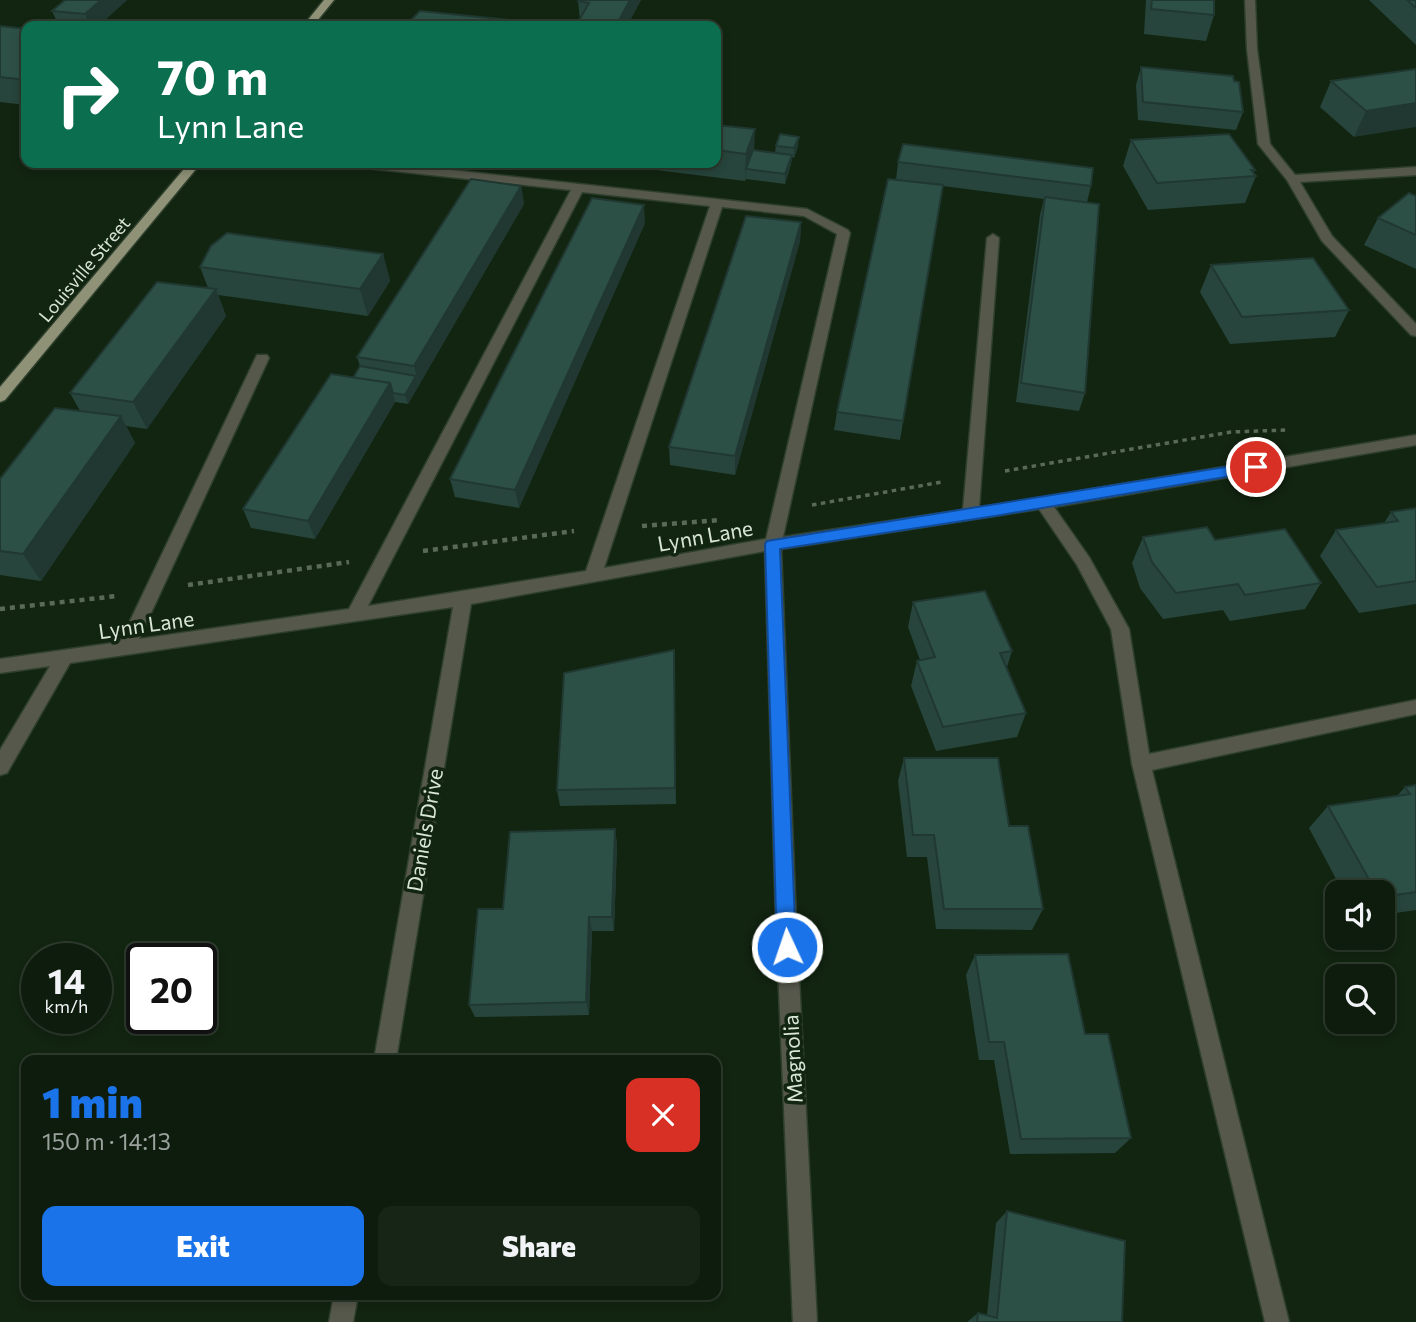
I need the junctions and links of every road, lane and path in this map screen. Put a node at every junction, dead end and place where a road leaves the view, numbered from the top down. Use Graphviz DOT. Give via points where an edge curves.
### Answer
graph roads {
  1 [pos="330,0"];
  2 [pos="1250,0"];
  3 [pos="312,21"];
  4 [pos="190,168"];
  5 [pos="401,168"];
  6 [pos="1416,171"];
  7 [pos="1292,179"];
  8 [pos="578,188"];
  9 [pos="716,203"];
  10 [pos="993,238"];
  11 [pos="1416,332"];
  12 [pos="262,358"];
  13 [pos="0,397"];
  14 [pos="1289,430"];
  15 [pos="1416,440"];
  16 [pos="974,476"];
  17 [pos="1043,503"];
  18 [pos="781,510"];
  19 [pos="971,515"];
  20 [pos="609,528"];
  21 [pos="773,544"];
  22 [pos="385,556"];
  23 [pos="593,576"];
  24 [pos="153,590"];
  25 [pos="463,600"];
  26 [pos="0,609"];
  27 [pos="354,615"];
  28 [pos="126,648"];
  29 [pos="64,657"];
  30 [pos="0,666"];
  31 [pos="1416,707"];
  32 [pos="1141,764"];
  33 [pos="0,767"];
  34 [pos="386,1055"];
  35 [pos="345,1300"];
  36 [pos="341,1322"];
  37 [pos="805,1322"];
  38 [pos="1277,1322"];
  1 -- 3 [label="main road"];
  2 -- 7 [label="street" via="1264,144"];
  4 -- 13 [label="main road, Louisville Street"];
  5 -- 8 [label="street"];
  6 -- 7 [label="street"];
  7 -- 11 [label="street" via="1327,238"];
  8 -- 9 [label="street"];
  8 -- 22 [label="street"];
  9 -- 18 [label="street, Magnolia" via="807,213 844,233"];
  9 -- 20 [label="street"];
  10 -- 16 [label="street"];
  12 -- 24 [label="street"];
  14 -- 16 [label="path" via="1231,432"];
  15 -- 17 [label="street, Lynn Lane"];
  16 -- 18 [label="path"];
  16 -- 19 [label="street"];
  17 -- 19 [label="street, Lynn Lane"];
  17 -- 32 [label="street" via="1083,561 1120,629"];
  18 -- 20 [label="path" via="722,520"];
  18 -- 21 [label="street, Magnolia"];
  19 -- 21 [label="street, Lynn Lane"];
  20 -- 22 [label="path" via="540,533"];
  20 -- 23 [label="street"];
  21 -- 23 [label="street, Lynn Lane"];
  21 -- 37 [label="street, Magnolia"];
  22 -- 24 [label="path"];
  22 -- 27 [label="street"];
  23 -- 25 [label="street, Lynn Lane"];
  24 -- 26 [label="path"];
  24 -- 28 [label="street"];
  25 -- 27 [label="street, Lynn Lane"];
  25 -- 34 [label="street, Daniels Drive"];
  27 -- 28 [label="street, Lynn Lane"];
  28 -- 29 [label="street, Lynn Lane"];
  29 -- 30 [label="street, Lynn Lane"];
  29 -- 33 [label="street"];
  31 -- 32 [label="street"];
  32 -- 38 [label="street"];
  35 -- 36 [label="street"];
}
